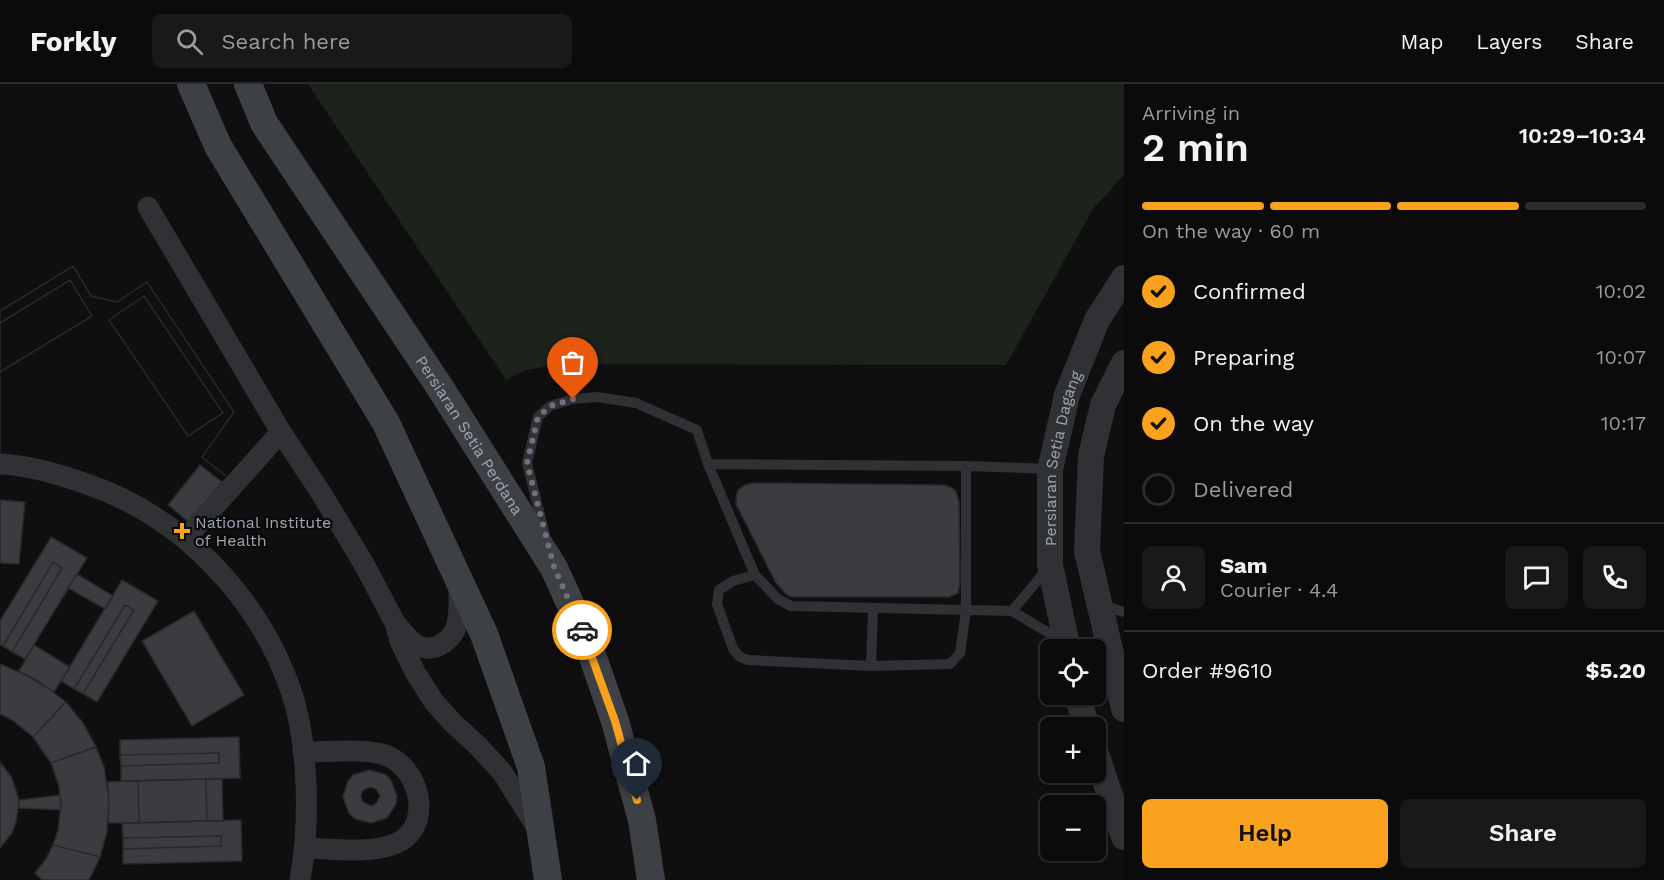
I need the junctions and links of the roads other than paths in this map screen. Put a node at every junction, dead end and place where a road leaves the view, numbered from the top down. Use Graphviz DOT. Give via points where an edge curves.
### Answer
graph roads {
  1 [pos="191,84"];
  2 [pos="248,84"];
  3 [pos="147,207"];
  4 [pos="1124,278"];
  5 [pos="1124,363"];
  6 [pos="281,432"];
  7 [pos="0,464"];
  8 [pos="708,464"];
  9 [pos="966,466"];
  10 [pos="1050,470"];
  11 [pos="186,538"];
  12 [pos="1050,566"];
  13 [pos="554,567"];
  14 [pos="755,575"];
  15 [pos="459,581"];
  16 [pos="1099,605"];
  17 [pos="873,608"];
  18 [pos="966,611"];
  19 [pos="1012,611"];
  20 [pos="1124,612"];
  21 [pos="394,623"];
  22 [pos="1055,639"];
  23 [pos="1065,639"];
  24 [pos="871,666"];
  25 [pos="1124,709"];
  26 [pos="303,752"];
  27 [pos="1106,783"];
  28 [pos="541,833"];
  29 [pos="1124,837"];
  30 [pos="306,848"];
  31 [pos="300,880"];
  32 [pos="548,880"];
  33 [pos="651,880"];
  1 -- 15 [label="main road" via="218,146 386,423"];
  2 -- 13 [label="main road, Persiaran Setia Perdana" via="264,123"];
  3 -- 6 [label="street"];
  4 -- 10 [label="street, Persiaran Setia Dagang" via="1096,320 1071,385"];
  5 -- 16 [label="street, Persiaran Setia Dagang" via="1103,405 1091,456 1087,551"];
  6 -- 11 [label="street"];
  6 -- 21 [label="street" via="334,513"];
  7 -- 11 [label="street" via="60,475 113,493"];
  8 -- 9 [label="lane"];
  8 -- 13 [label="lane" via="697,430 636,403 597,397 550,406 538,417 527,463"];
  8 -- 14 [label="lane"];
  9 -- 10 [label="lane"];
  9 -- 18 [label="lane"];
  10 -- 12 [label="street, Persiaran Setia Dagang"];
  11 -- 26 [label="street" via="241,598 270,642 291,691"];
  12 -- 19 [label="lane"];
  12 -- 23 [label="street, Persiaran Setia Dagang"];
  13 -- 33 [label="main road, Persiaran Setia Perdana" via="588,643 615,721 642,820"];
  14 -- 17 [label="lane" via="778,599 791,606"];
  14 -- 24 [label="lane" via="719,590 717,604 733,649 740,657"];
  15 -- 21 [label="street" via="457,624 453,636 444,643 422,648"];
  15 -- 28 [label="main road" via="484,634 531,767"];
  16 -- 20 [label="lane"];
  16 -- 25 [label="street, Persiaran Setia Dagang"];
  17 -- 18 [label="lane"];
  17 -- 24 [label="lane"];
  18 -- 19 [label="lane"];
  18 -- 24 [label="lane" via="960,653 950,664"];
  19 -- 22 [label="lane"];
  21 -- 28 [label="street" via="415,672 434,702 502,772"];
  26 -- 30 [label="street"];
  26 -- 30 [label="street" via="385,755 412,776 419,810 414,826 403,840 389,846"];
  27 -- 29 [label="street"];
  28 -- 32 [label="main road"];
  30 -- 31 [label="street"];
}
